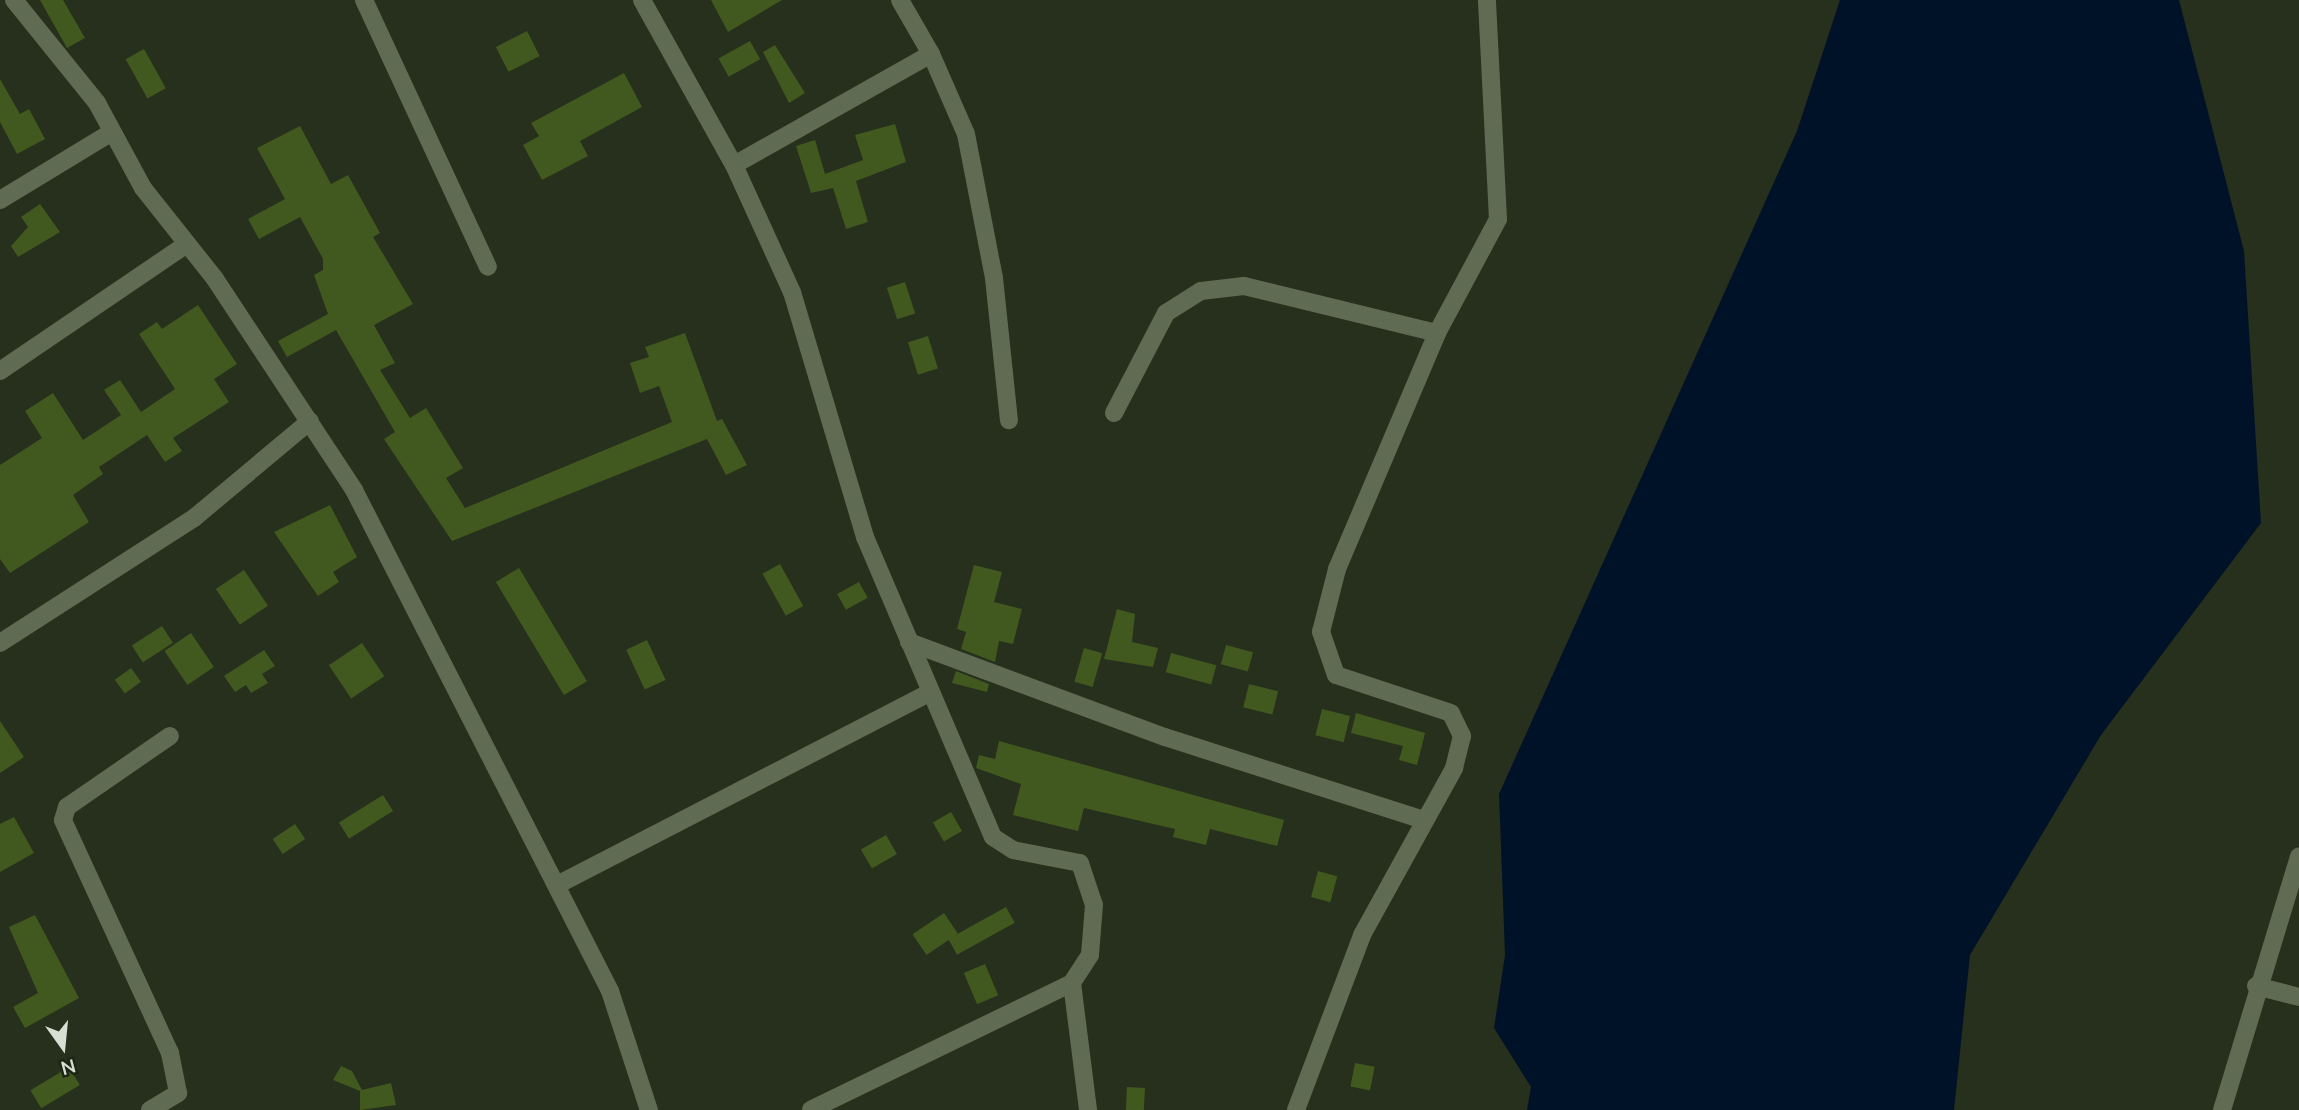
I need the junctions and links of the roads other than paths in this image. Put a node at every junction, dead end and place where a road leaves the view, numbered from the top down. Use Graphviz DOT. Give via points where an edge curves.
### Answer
graph roads {
  1 [pos="14,0"];
  2 [pos="364,0"];
  3 [pos="642,0"];
  4 [pos="900,0"];
  5 [pos="1487,0"];
  6 [pos="931,54"];
  7 [pos="112,132"];
  8 [pos="734,165"];
  9 [pos="0,200"];
  10 [pos="187,244"];
  11 [pos="488,267"];
  12 [pos="1437,332"];
  13 [pos="0,371"];
  14 [pos="1114,413"];
  15 [pos="1009,420"];
  16 [pos="310,421"];
  17 [pos="909,642"];
  18 [pos="0,643"];
  19 [pos="929,693"];
  20 [pos="170,736"];
  21 [pos="1424,820"];
  22 [pos="2299,856"];
  23 [pos="557,885"];
  24 [pos="1072,983"];
  25 [pos="2256,986"];
  26 [pos="2299,997"];
  27 [pos="150,1110"];
  28 [pos="649,1110"];
  29 [pos="811,1110"];
  30 [pos="1088,1110"];
  31 [pos="1296,1110"];
  32 [pos="2222,1110"];
  1 -- 7 [label="street" via="76,72"];
  2 -- 11 [label="street"];
  3 -- 8 [label="street"];
  4 -- 6 [label="street"];
  5 -- 12 [label="street" via="1497,219"];
  6 -- 8 [label="street"];
  6 -- 15 [label="street" via="966,134 994,278"];
  7 -- 9 [label="street"];
  7 -- 10 [label="street" via="143,188"];
  8 -- 17 [label="street" via="792,292 865,537"];
  10 -- 13 [label="street"];
  10 -- 16 [label="street"];
  12 -- 14 [label="street" via="1244,286 1201,291 1166,313"];
  12 -- 21 [label="street" via="1337,569 1321,632 1336,675 1451,713 1460,725 1454,768"];
  16 -- 18 [label="street" via="194,518"];
  16 -- 23 [label="street" via="354,490 433,654"];
  17 -- 19 [label="street"];
  17 -- 21 [label="street" via="1165,737"];
  19 -- 23 [label="street"];
  19 -- 24 [label="street" via="993,838 1013,850 1080,863 1085,872 1094,905 1094,937"];
  20 -- 27 [label="street" via="67,807 63,820 170,1053 178,1093"];
  21 -- 31 [label="street" via="1362,935"];
  22 -- 25 [label="street"];
  23 -- 28 [label="street" via="632,1044"];
  24 -- 29 [label="street"];
  24 -- 30 [label="street"];
  25 -- 26 [label="street"];
  25 -- 32 [label="street"];
}
